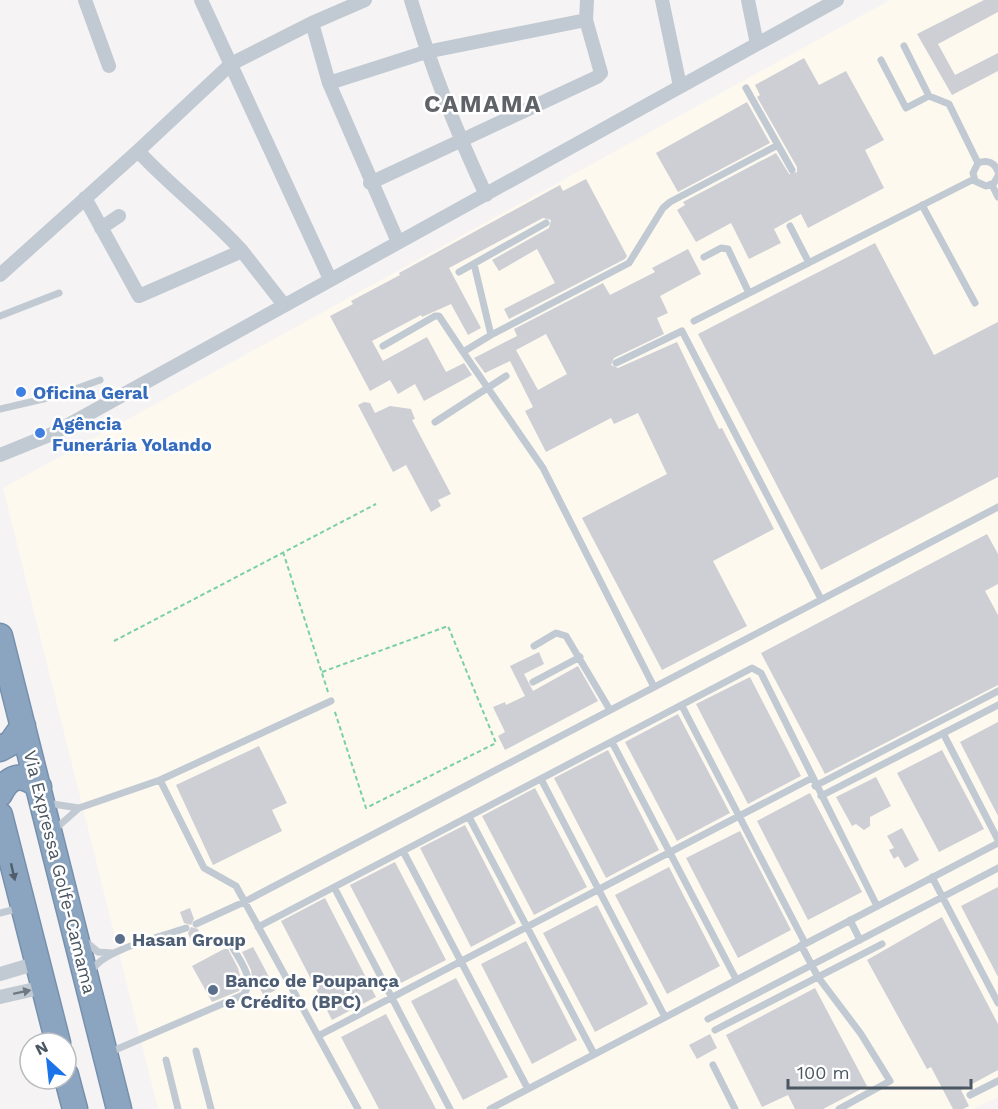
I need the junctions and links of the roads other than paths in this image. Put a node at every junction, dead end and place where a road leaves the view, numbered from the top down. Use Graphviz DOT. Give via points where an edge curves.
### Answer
graph roads {
  1 [pos="86,0"];
  2 [pos="201,0"];
  3 [pos="365,0"];
  4 [pos="411,0"];
  5 [pos="588,0"];
  6 [pos="662,0"];
  7 [pos="748,0"];
  8 [pos="837,0"];
  9 [pos="586,21"];
  10 [pos="312,22"];
  11 [pos="757,44"];
  12 [pos="904,46"];
  13 [pos="426,52"];
  14 [pos="881,60"];
  15 [pos="231,64"];
  16 [pos="109,66"];
  17 [pos="329,84"];
  18 [pos="680,86"];
  19 [pos="746,88"];
  20 [pos="929,96"];
  21 [pos="460,141"];
  22 [pos="778,145"];
  23 [pos="138,151"];
  24 [pos="978,163"];
  25 [pos="792,170"];
  26 [pos="998,171"];
  27 [pos="974,179"];
  28 [pos="370,183"];
  29 [pos="992,184"];
  30 [pos="486,195"];
  31 [pos="998,197"];
  32 [pos="86,198"];
  33 [pos="922,205"];
  34 [pos="119,216"];
  35 [pos="546,223"];
  36 [pos="790,226"];
  37 [pos="101,228"];
  38 [pos="398,242"];
  39 [pos="242,251"];
  40 [pos="704,257"];
  41 [pos="809,263"];
  42 [pos="474,264"];
  43 [pos="459,273"];
  44 [pos="0,275"];
  45 [pos="330,279"];
  46 [pos="59,293"];
  47 [pos="748,293"];
  48 [pos="975,303"];
  49 [pos="284,305"];
  50 [pos="0,316"];
  51 [pos="694,321"];
  52 [pos="491,335"];
  53 [pos="383,346"];
  54 [pos="463,352"];
  55 [pos="616,363"];
  56 [pos="506,376"];
  57 [pos="100,380"];
  58 [pos="487,389"];
  59 [pos="0,409"];
  60 [pos="435,422"];
  61 [pos="0,455"];
  62 [pos="998,507"];
  63 [pos="821,599"];
  64 [pos="0,636"];
  65 [pos="534,646"];
  66 [pos="580,657"];
  67 [pos="533,682"];
  68 [pos="654,687"];
  69 [pos="998,691"];
  70 [pos="331,702"];
  71 [pos="998,705"];
  72 [pos="682,706"];
  73 [pos="610,710"];
  74 [pos="23,726"];
  75 [pos="943,733"];
  76 [pos="612,742"];
  77 [pos="0,749"];
  78 [pos="812,778"];
  79 [pos="541,779"];
  80 [pos="160,780"];
  81 [pos="815,786"];
  82 [pos="0,794"];
  83 [pos="41,795"];
  84 [pos="821,796"];
  85 [pos="79,808"];
  86 [pos="0,815"];
  87 [pos="740,816"];
  88 [pos="470,817"];
  89 [pos="50,834"];
  90 [pos="998,841"];
  91 [pos="403,851"];
  92 [pos="670,852"];
  93 [pos="998,868"];
  94 [pos="932,877"];
  95 [pos="334,887"];
  96 [pos="599,890"];
  97 [pos="942,897"];
  98 [pos="244,902"];
  99 [pos="877,906"];
  100 [pos="11,910"];
  101 [pos="850,920"];
  102 [pos="71,921"];
  103 [pos="196,924"];
  104 [pos="258,927"];
  105 [pos="528,927"];
  106 [pos="186,928"];
  107 [pos="860,940"];
  108 [pos="803,944"];
  109 [pos="882,944"];
  110 [pos="232,948"];
  111 [pos="114,953"];
  112 [pos="461,962"];
  113 [pos="37,963"];
  114 [pos="811,965"];
  115 [pos="0,974"];
  116 [pos="818,977"];
  117 [pos="736,979"];
  118 [pos="44,987"];
  119 [pos="90,992"];
  120 [pos="0,997"];
  121 [pos="392,998"];
  122 [pos="998,1003"];
  123 [pos="665,1017"];
  124 [pos="708,1019"];
  125 [pos="716,1030"];
  126 [pos="55,1031"];
  127 [pos="318,1036"];
  128 [pos="196,1051"];
  129 [pos="106,1054"];
  130 [pos="594,1054"];
  131 [pos="166,1060"];
  132 [pos="713,1065"];
  133 [pos="998,1081"];
  134 [pos="528,1089"];
  135 [pos="70,1091"];
  136 [pos="970,1095"];
  137 [pos="75,1109"];
  138 [pos="119,1109"];
  139 [pos="178,1109"];
  140 [pos="211,1109"];
  141 [pos="358,1109"];
  142 [pos="450,1109"];
  143 [pos="490,1109"];
  144 [pos="735,1109"];
  145 [pos="839,1109"];
  1 -- 16 [label="street"];
  2 -- 15 [label="street"];
  3 -- 10 [label="street"];
  4 -- 13 [label="street"];
  5 -- 9 [label="street"];
  6 -- 18 [label="street"];
  7 -- 11 [label="street"];
  8 -- 11 [label="street"];
  9 -- 13 [label="street"];
  9 -- 21 [label="street" via="601,73 597,77"];
  10 -- 15 [label="street"];
  10 -- 17 [label="street"];
  11 -- 18 [label="street"];
  12 -- 20 [label="lane"];
  13 -- 17 [label="street"];
  13 -- 21 [label="street"];
  14 -- 20 [label="lane" via="906,108"];
  15 -- 23 [label="street"];
  15 -- 45 [label="street"];
  17 -- 28 [label="street"];
  18 -- 30 [label="street"];
  19 -- 22 [label="lane"];
  20 -- 24 [label="lane" via="949,104"];
  21 -- 28 [label="street"];
  21 -- 30 [label="street"];
  22 -- 25 [label="lane"];
  22 -- 52 [label="lane" via="670,202 629,263"];
  23 -- 32 [label="street"];
  23 -- 39 [label="street"];
  24 -- 26 [label="lane" via="990,162"];
  24 -- 27 [label="lane"];
  26 -- 29 [label="lane"];
  27 -- 29 [label="lane" via="981,186"];
  27 -- 33 [label="lane"];
  28 -- 38 [label="street"];
  29 -- 31 [label="lane"];
  30 -- 38 [label="street"];
  32 -- 37 [label="street"];
  32 -- 44 [label="street"];
  33 -- 41 [label="lane"];
  33 -- 48 [label="lane"];
  34 -- 37 [label="street"];
  35 -- 42 [label="lane"];
  36 -- 41 [label="lane"];
  37 -- 39 [label="street" via="139,297"];
  38 -- 45 [label="street"];
  39 -- 49 [label="street"];
  40 -- 47 [label="lane" via="721,248 728,249"];
  41 -- 47 [label="lane"];
  42 -- 43 [label="lane"];
  42 -- 52 [label="lane"];
  45 -- 49 [label="street"];
  46 -- 50 [label="lane"];
  47 -- 51 [label="lane"];
  49 -- 61 [label="street" via="52,434"];
  52 -- 54 [label="lane"];
  53 -- 54 [label="lane" via="440,316"];
  54 -- 58 [label="lane"];
  55 -- 63 [label="lane" via="682,331"];
  56 -- 58 [label="lane"];
  57 -- 59 [label="lane" via="56,396"];
  58 -- 60 [label="lane"];
  58 -- 68 [label="lane" via="543,468"];
  62 -- 63 [label="lane"];
  63 -- 68 [label="lane"];
  64 -- 74 [label="highway, Via Expressa Golfe-Camama"];
  65 -- 66 [label="lane" via="561,633"];
  66 -- 67 [label="lane"];
  66 -- 73 [label="lane"];
  68 -- 73 [label="lane"];
  69 -- 81 [label="lane"];
  70 -- 80 [label="lane"];
  71 -- 75 [label="lane"];
  72 -- 76 [label="lane"];
  72 -- 78 [label="lane" via="755,668 761,673"];
  72 -- 87 [label="lane"];
  73 -- 98 [label="lane"];
  74 -- 77 [label="highway" via="12,743"];
  74 -- 83 [label="highway, Via Expressa Golfe-Camama"];
  75 -- 84 [label="lane"];
  75 -- 90 [label="lane"];
  76 -- 79 [label="lane"];
  76 -- 92 [label="lane"];
  78 -- 81 [label="lane"];
  78 -- 87 [label="lane"];
  79 -- 88 [label="lane"];
  79 -- 96 [label="lane"];
  80 -- 85 [label="lane"];
  80 -- 98 [label="lane" via="204,868 236,886"];
  81 -- 84 [label="lane"];
  82 -- 83 [label="highway" via="7,783 24,777"];
  83 -- 85 [label="lane"];
  83 -- 89 [label="highway, Via Expressa Golfe-Camama"];
  84 -- 99 [label="lane"];
  85 -- 89 [label="lane"];
  86 -- 100 [label="highway, one-way"];
  87 -- 92 [label="lane"];
  87 -- 108 [label="lane"];
  88 -- 91 [label="lane"];
  88 -- 105 [label="lane"];
  89 -- 102 [label="highway, Via Expressa Golfe-Camama"];
  90 -- 94 [label="lane"];
  91 -- 95 [label="lane"];
  91 -- 112 [label="lane"];
  92 -- 96 [label="lane"];
  92 -- 117 [label="lane"];
  93 -- 97 [label="lane"];
  94 -- 97 [label="lane"];
  94 -- 99 [label="lane"];
  95 -- 104 [label="lane"];
  95 -- 121 [label="lane"];
  96 -- 105 [label="lane"];
  96 -- 123 [label="lane"];
  97 -- 107 [label="lane"];
  97 -- 122 [label="lane"];
  98 -- 103 [label="lane"];
  98 -- 104 [label="lane"];
  99 -- 101 [label="lane"];
  100 -- 113 [label="highway"];
  101 -- 107 [label="lane"];
  101 -- 108 [label="lane"];
  102 -- 111 [label="lane" via="87,944 98,952"];
  102 -- 119 [label="highway, Via Expressa Golfe-Camama"];
  104 -- 127 [label="lane"];
  105 -- 112 [label="lane"];
  105 -- 130 [label="lane"];
  106 -- 111 [label="lane"];
  107 -- 114 [label="lane"];
  108 -- 114 [label="lane"];
  108 -- 117 [label="lane"];
  109 -- 116 [label="lane"];
  110 -- 129 [label="lane" via="250,981 243,995"];
  111 -- 119 [label="lane" via="94,967"];
  112 -- 121 [label="lane"];
  112 -- 134 [label="lane"];
  113 -- 115 [label="street"];
  113 -- 118 [label="highway"];
  114 -- 116 [label="lane"];
  114 -- 124 [label="lane"];
  116 -- 125 [label="lane"];
  116 -- 145 [label="lane" via="890,1081"];
  117 -- 123 [label="lane"];
  120 -- 118 [label="street, one-way"];
  118 -- 126 [label="highway"];
  119 -- 129 [label="highway, Via Expressa Golfe-Camama"];
  121 -- 127 [label="lane"];
  121 -- 142 [label="lane"];
  123 -- 130 [label="lane"];
  127 -- 141 [label="lane"];
  128 -- 140 [label="lane"];
  129 -- 138 [label="highway, Via Expressa Golfe-Camama"];
  130 -- 134 [label="lane"];
  131 -- 139 [label="lane"];
  132 -- 144 [label="lane"];
  133 -- 136 [label="lane"];
  134 -- 143 [label="lane"];
  135 -- 137 [label="highway"];
}
